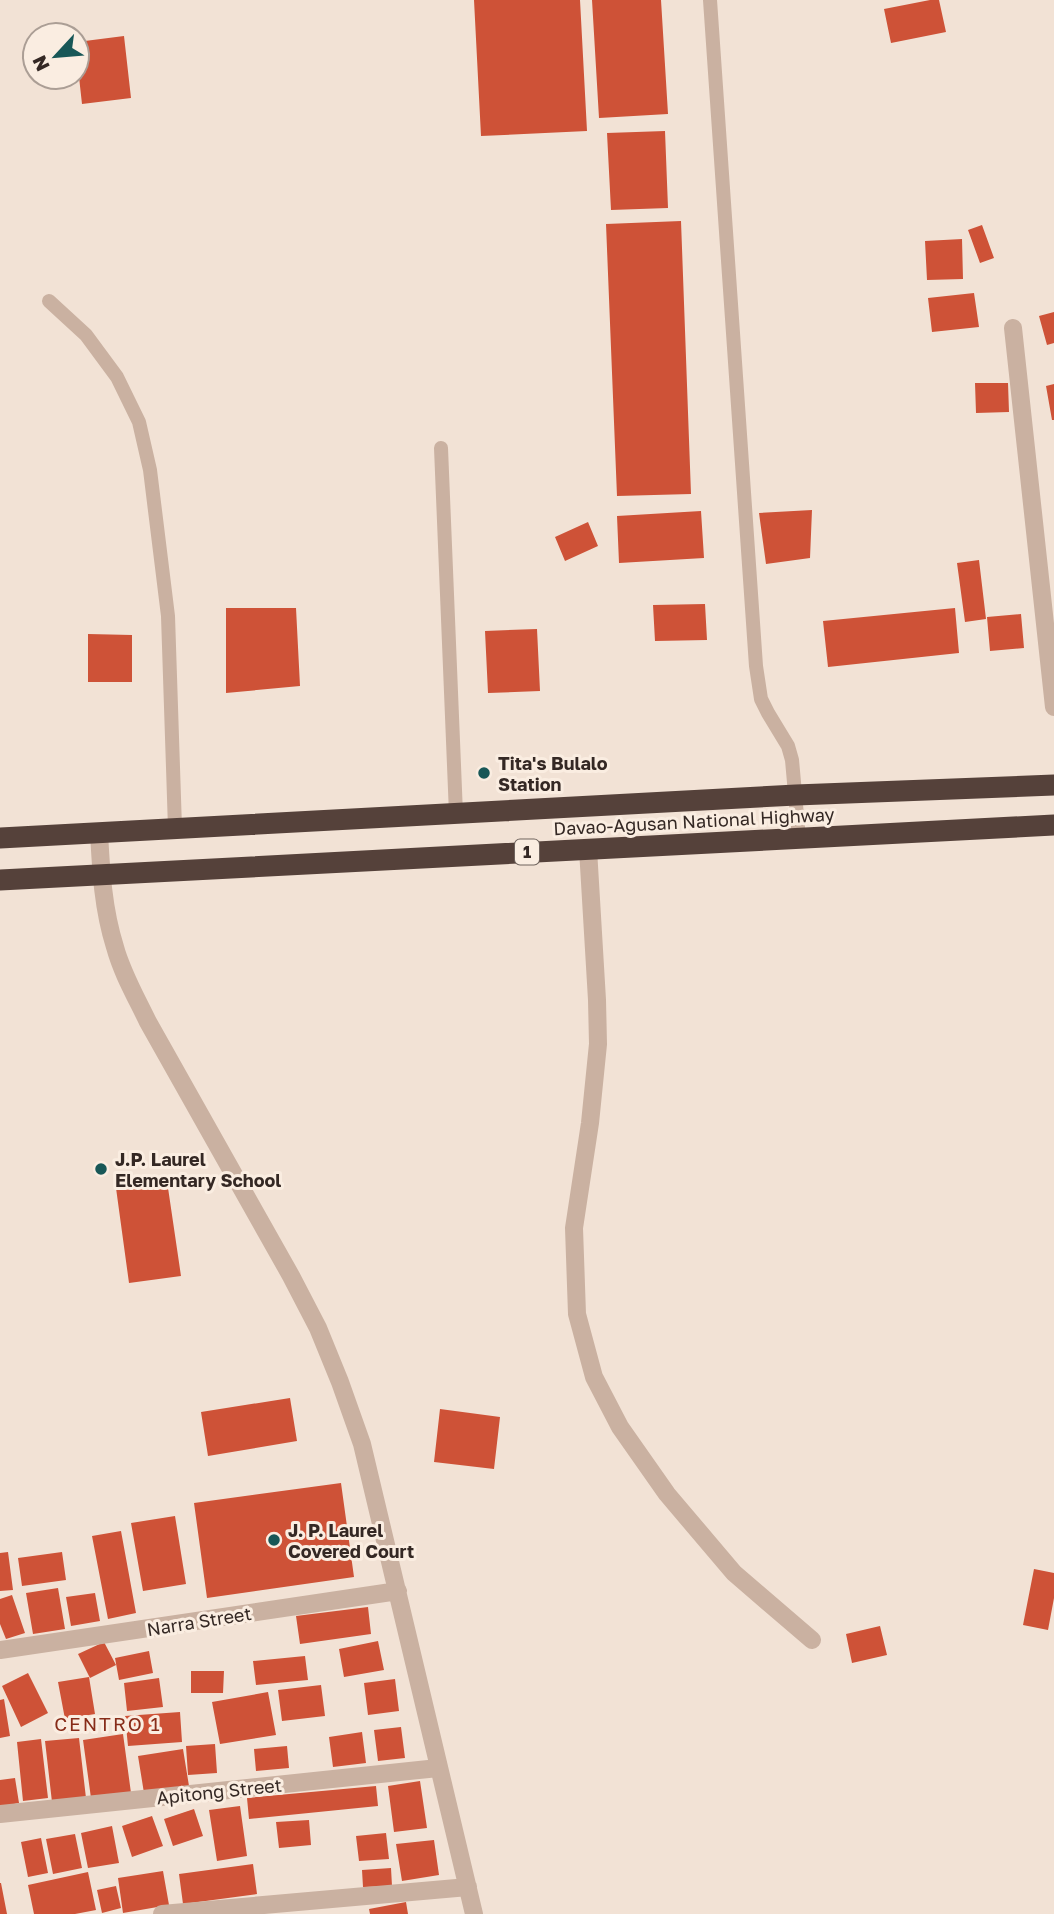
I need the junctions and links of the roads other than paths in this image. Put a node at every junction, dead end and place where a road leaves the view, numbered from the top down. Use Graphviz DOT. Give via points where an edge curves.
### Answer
graph roads {
  1 [pos="710,0"];
  2 [pos="49,301"];
  3 [pos="1013,328"];
  4 [pos="441,448"];
  5 [pos="1054,708"];
  6 [pos="1054,785"];
  7 [pos="796,795"];
  8 [pos="456,814"];
  9 [pos="1054,825"];
  10 [pos="175,828"];
  11 [pos="99,832"];
  12 [pos="0,838"];
  13 [pos="799,838"];
  14 [pos="588,849"];
  15 [pos="102,874"];
  16 [pos="0,880"];
  17 [pos="398,1591"];
  18 [pos="812,1640"];
  19 [pos="0,1650"];
  20 [pos="438,1768"];
  21 [pos="0,1814"];
  22 [pos="468,1887"];
  23 [pos="162,1914"];
  24 [pos="474,1914"];
  1 -- 7 [label="lane" via="756,666 761,699 793,760"];
  2 -- 10 [label="lane" via="86,335 117,377 139,422 150,470 168,616"];
  3 -- 5 [label="street"];
  4 -- 8 [label="lane"];
  6 -- 7 [label="highway, Davao-Agusan National Highway"];
  7 -- 8 [label="highway, Davao-Agusan National Highway"];
  7 -- 13 [label="lane"];
  8 -- 10 [label="highway, Davao-Agusan National Highway"];
  9 -- 13 [label="highway, Davao-Agusan National Highway / 1"];
  10 -- 11 [label="highway, Davao-Agusan National Highway"];
  11 -- 12 [label="highway, Davao-Agusan National Highway"];
  11 -- 15 [label="street"];
  13 -- 14 [label="highway, Davao-Agusan National Highway / 1"];
  14 -- 15 [label="highway, Davao-Agusan National Highway / 1"];
  14 -- 18 [label="street" via="598,1044 574,1228 577,1314 594,1377 620,1427 667,1494 734,1573"];
  15 -- 16 [label="highway, Davao-Agusan National Highway / 1"];
  15 -- 17 [label="street" via="115,948 129,984 318,1328 362,1444"];
  17 -- 19 [label="street, Narra Street"];
  17 -- 20 [label="street"];
  20 -- 21 [label="street, Apitong Street"];
  20 -- 22 [label="street"];
  22 -- 23 [label="street"];
  22 -- 24 [label="street"];
}
